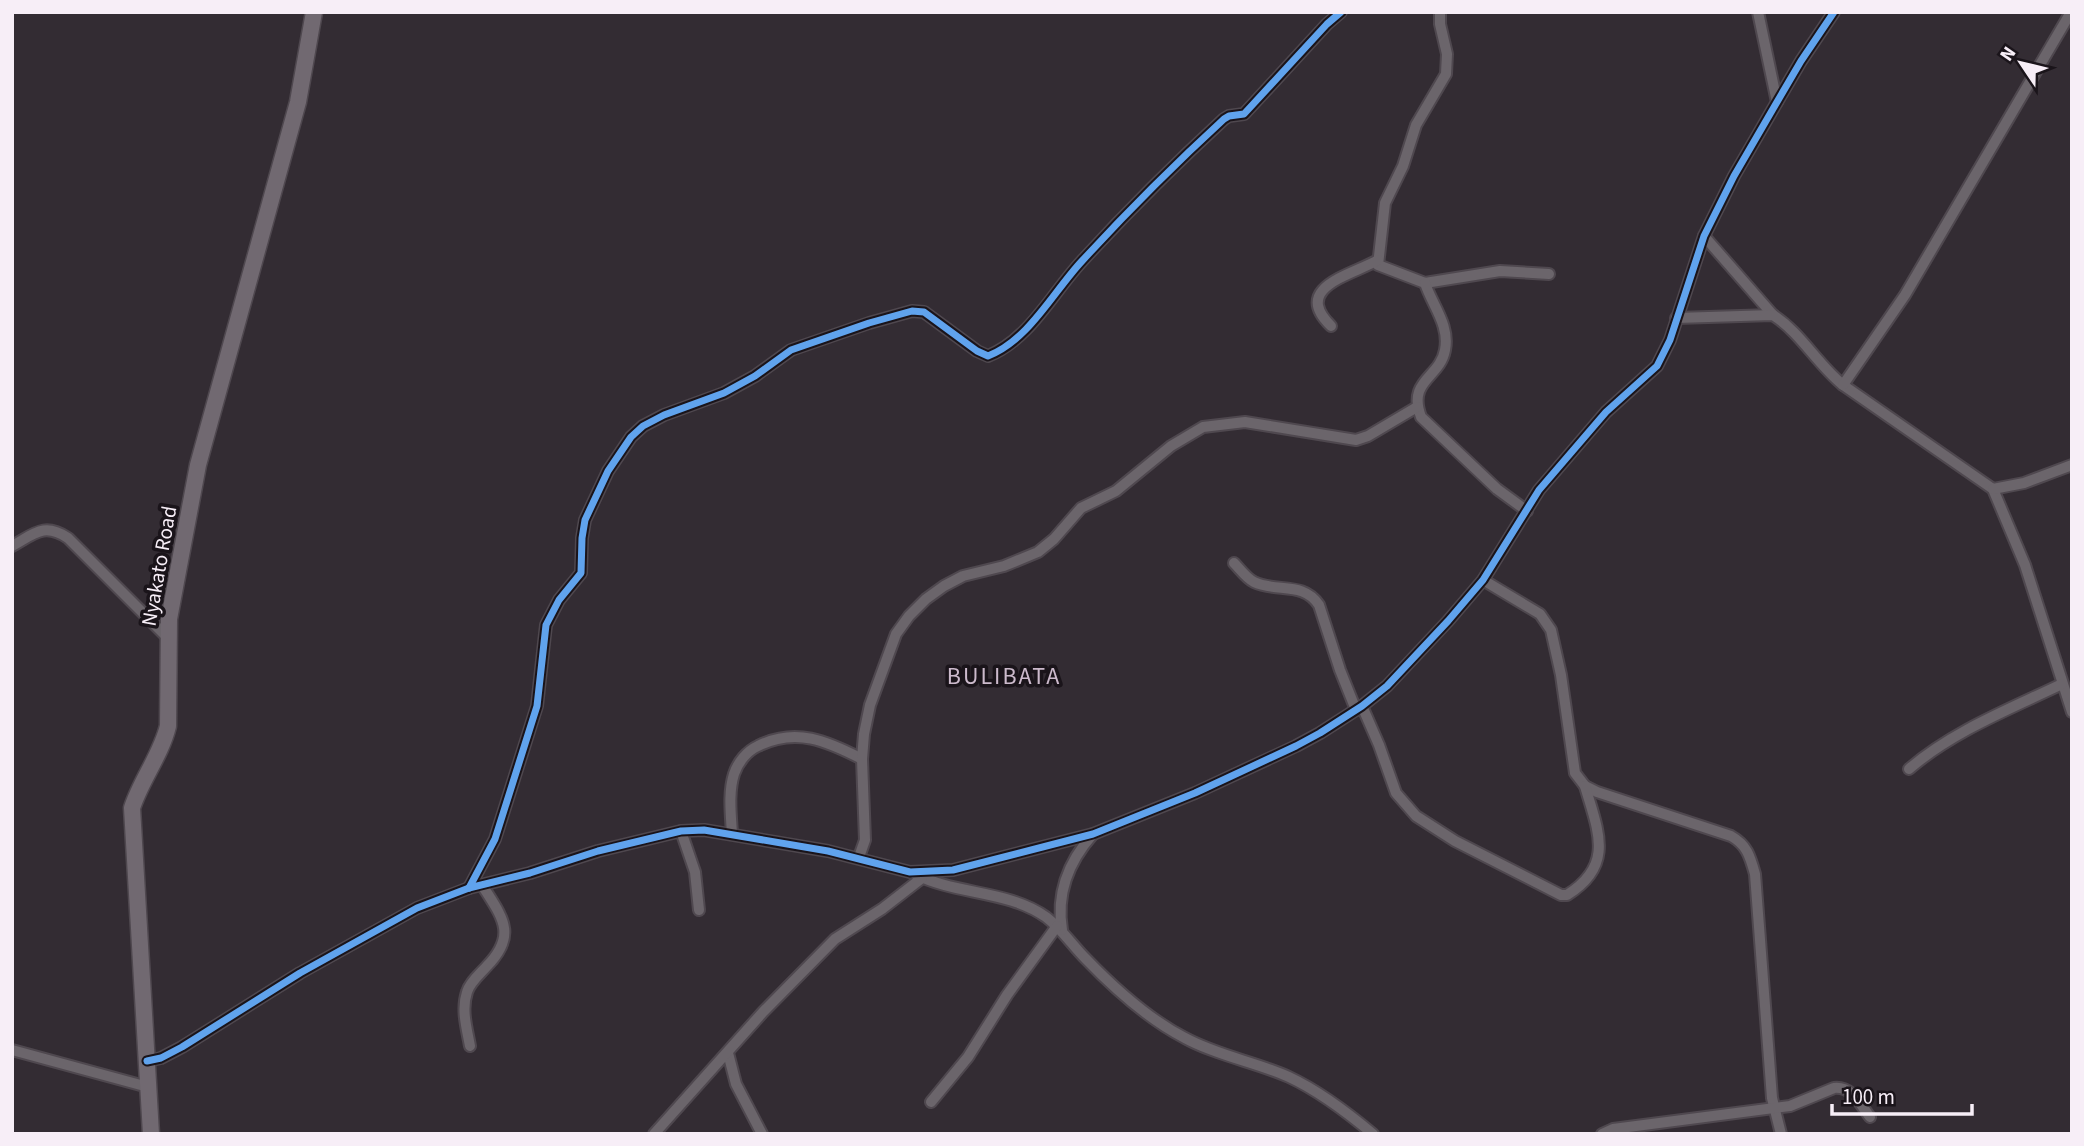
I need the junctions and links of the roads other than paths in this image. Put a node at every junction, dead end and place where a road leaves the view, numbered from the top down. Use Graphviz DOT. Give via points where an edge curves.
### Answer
graph roads {
  1 [pos="314,12"];
  2 [pos="1341,12"];
  3 [pos="1440,12"];
  4 [pos="1758,12"];
  5 [pos="1835,12"];
  6 [pos="2071,12"];
  7 [pos="1777,102"];
  8 [pos="1704,236"];
  9 [pos="1378,260"];
  10 [pos="1549,275"];
  11 [pos="1424,283"];
  12 [pos="1773,315"];
  13 [pos="1676,318"];
  14 [pos="1331,326"];
  15 [pos="1843,385"];
  16 [pos="1417,407"];
  17 [pos="2072,465"];
  18 [pos="1993,489"];
  19 [pos="1527,511"];
  20 [pos="12,546"];
  21 [pos="1234,563"];
  22 [pos="1483,580"];
  23 [pos="167,638"];
  24 [pos="2062,684"];
  25 [pos="1359,708"];
  26 [pos="2072,712"];
  27 [pos="862,759"];
  28 [pos="1909,769"];
  29 [pos="1584,786"];
  30 [pos="681,831"];
  31 [pos="732,834"];
  32 [pos="1093,834"];
  33 [pos="859,857"];
  34 [pos="909,872"];
  35 [pos="922,878"];
  36 [pos="482,885"];
  37 [pos="469,888"];
  38 [pos="699,910"];
  39 [pos="1059,928"];
  40 [pos="470,1046"];
  41 [pos="12,1050"];
  42 [pos="727,1053"];
  43 [pos="147,1061"];
  44 [pos="148,1087"];
  45 [pos="931,1102"];
  46 [pos="1774,1108"];
  47 [pos="1870,1117"];
  48 [pos="151,1134"];
  49 [pos="654,1134"];
  50 [pos="762,1134"];
  51 [pos="1373,1134"];
  52 [pos="1602,1134"];
  53 [pos="1781,1134"];
  1 -- 23 [label="street, Nyakato Road" via="298,102 198,465"];
  2 -- 37 [label="street" via="1244,114 1224,119 1145,196 1004,350 988,356 976,351 935,318 912,311 791,349 755,376 664,415 631,437 608,471 585,520 581,573 546,625 537,706 495,839"];
  3 -- 9 [label="street" via="1446,74 1416,125 1385,203"];
  4 -- 7 [label="street"];
  5 -- 7 [label="street"];
  6 -- 15 [label="street" via="1905,295"];
  7 -- 8 [label="street"];
  8 -- 12 [label="street"];
  8 -- 13 [label="street"];
  9 -- 11 [label="street" via="1381,268"];
  9 -- 14 [label="street" via="1347,273 1320,293 1319,310"];
  10 -- 11 [label="street" via="1500,271"];
  11 -- 16 [label="street" via="1443,322 1445,352 1420,385"];
  12 -- 13 [label="street"];
  12 -- 15 [label="street"];
  13 -- 19 [label="street" via="1657,366 1584,436"];
  15 -- 18 [label="street"];
  16 -- 19 [label="street" via="1420,417 1445,441"];
  16 -- 27 [label="street" via="1356,440 1245,422 1203,427 1171,446 1116,491 1081,508 1038,552 944,586 909,616 896,634 870,705"];
  17 -- 18 [label="street"];
  18 -- 24 [label="street" via="2025,565"];
  19 -- 22 [label="street"];
  20 -- 23 [label="street" via="42,530 56,530"];
  21 -- 25 [label="street" via="1253,582 1314,596"];
  22 -- 25 [label="street" via="1387,686"];
  22 -- 29 [label="street" via="1540,614 1551,630 1572,761"];
  23 -- 43 [label="street, Nyakato Road" via="168,726 137,794 131,820"];
  24 -- 26 [label="street"];
  24 -- 28 [label="street" via="1962,733"];
  25 -- 29 [label="street" via="1379,745 1396,793 1416,816 1561,895 1586,881 1599,858"];
  25 -- 32 [label="street" via="1266,761"];
  27 -- 31 [label="street" via="835,746 791,735 752,748 741,760 731,786"];
  27 -- 33 [label="street" via="865,840"];
  29 -- 46 [label="street" via="1731,836 1747,848 1755,874"];
  30 -- 31 [label="street"];
  30 -- 36 [label="street"];
  30 -- 38 [label="street" via="695,872"];
  31 -- 33 [label="street"];
  32 -- 34 [label="street" via="965,868"];
  32 -- 39 [label="street" via="1068,871"];
  33 -- 34 [label="street"];
  34 -- 35 [label="street"];
  35 -- 39 [label="street" via="1017,903"];
  35 -- 42 [label="street" via="835,939"];
  36 -- 37 [label="street"];
  36 -- 40 [label="street" via="505,925 506,936 467,992 465,1022"];
  37 -- 43 [label="street" via="390,922 182,1047"];
  39 -- 45 [label="street"];
  39 -- 51 [label="street" via="1098,972 1171,1030 1289,1077"];
  41 -- 44 [label="street"];
  42 -- 49 [label="street"];
  42 -- 50 [label="street" via="736,1084"];
  43 -- 44 [label="street, Nyakato Road"];
  44 -- 48 [label="street, Nyakato Road"];
  46 -- 47 [label="street" via="1790,1107 1842,1087 1849,1089"];
  46 -- 52 [label="street"];
  46 -- 53 [label="street"];
}
